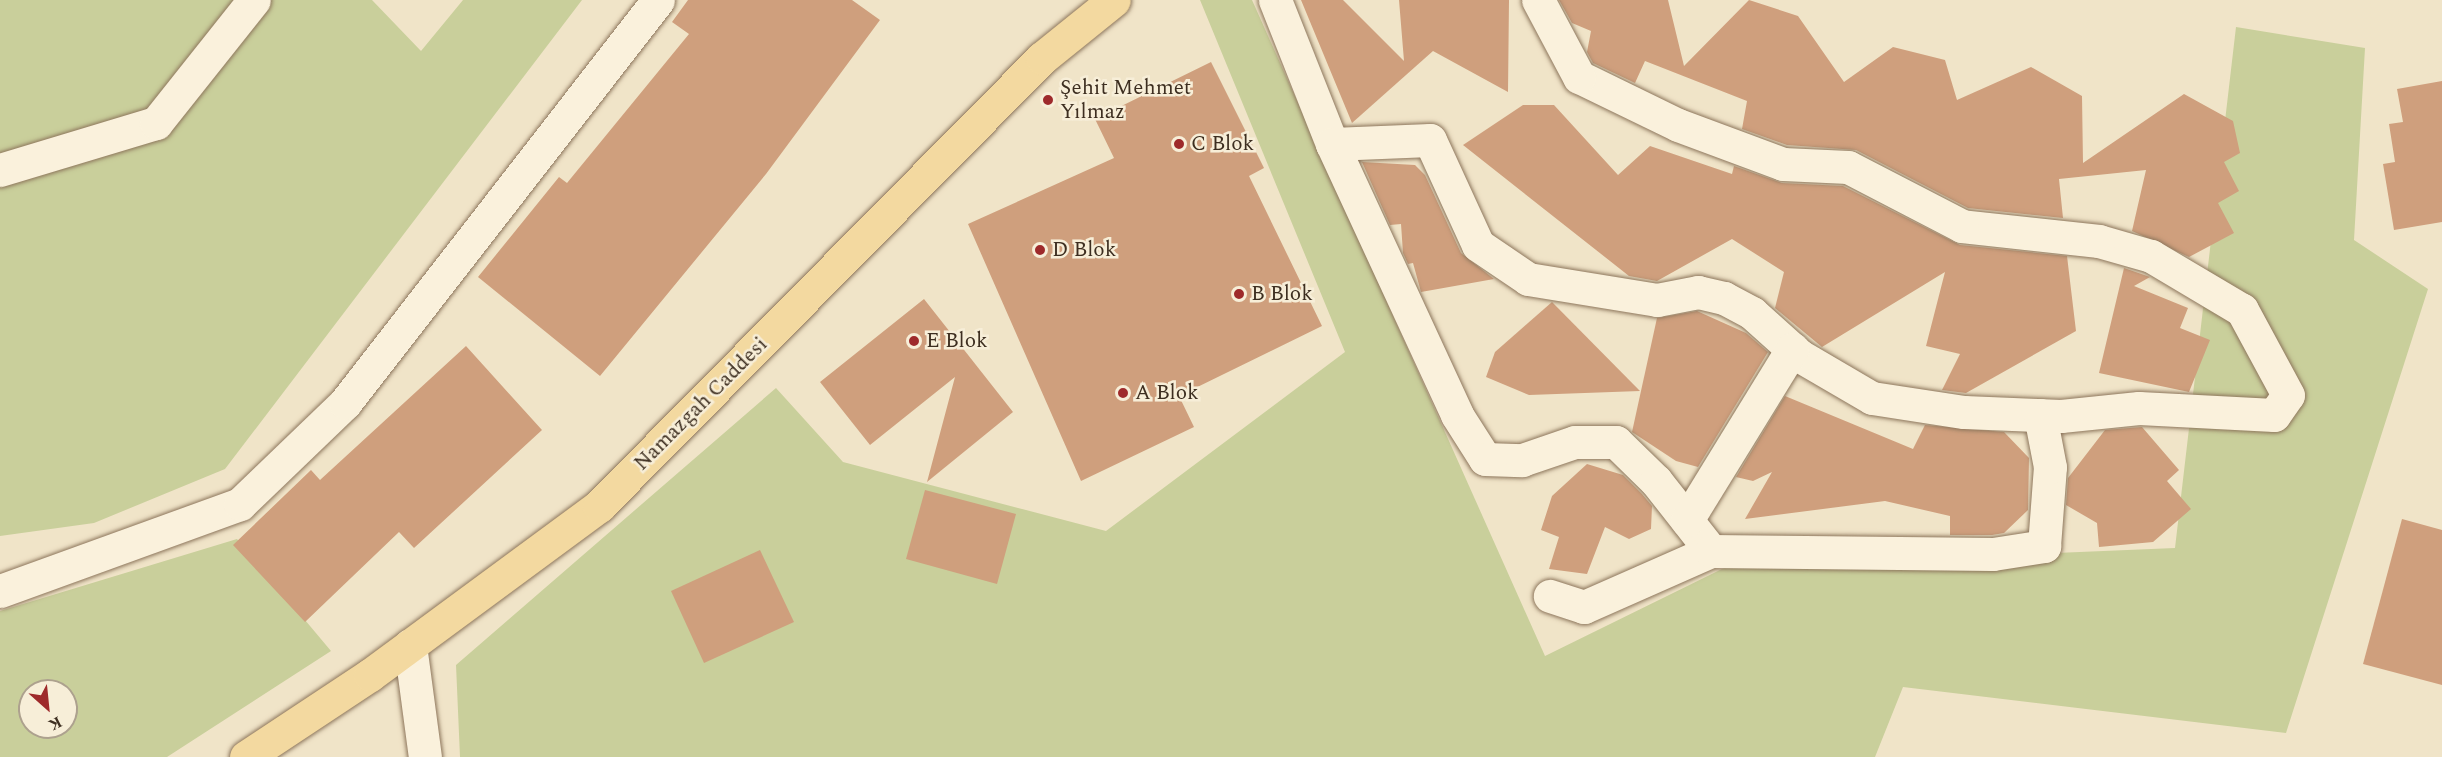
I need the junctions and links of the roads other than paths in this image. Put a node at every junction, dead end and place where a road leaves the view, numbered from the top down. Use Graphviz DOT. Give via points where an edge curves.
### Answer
graph roads {
  1 [pos="254,0"];
  2 [pos="658,0"];
  3 [pos="1114,0"];
  4 [pos="1275,0"];
  5 [pos="1538,0"];
  6 [pos="1332,144"];
  7 [pos="0,170"];
  8 [pos="1792,349"];
  9 [pos="2040,415"];
  10 [pos="1687,520"];
  11 [pos="1711,551"];
  12 [pos="0,591"];
  13 [pos="1550,596"];
  14 [pos="410,645"];
  15 [pos="246,757"];
  16 [pos="425,757"];
  1 -- 7 [label="street" via="156,123"];
  2 -- 12 [label="street" via="345,403 240,504"];
  3 -- 14 [label="main road, Namazgah Caddesi" via="1042,58 599,506"];
  4 -- 6 [label="street"];
  5 -- 9 [label="street" via="1579,77 1678,125 1783,165 1848,167 1962,226 2099,241 2151,256 2242,310 2288,395 2274,415 2139,408"];
  6 -- 8 [label="street" via="1430,140 1478,245 1528,279 1657,300 1698,292 1724,298 1752,313"];
  6 -- 10 [label="street" via="1457,415 1485,459 1522,460 1575,442 1616,442"];
  8 -- 9 [label="street" via="1872,398 1964,412"];
  8 -- 10 [label="street"];
  9 -- 11 [label="street" via="2050,467 2044,546 1993,555"];
  10 -- 11 [label="street"];
  11 -- 13 [label="street" via="1584,607"];
  14 -- 15 [label="main road, Namazgah Caddesi"];
  14 -- 16 [label="street"];
}
